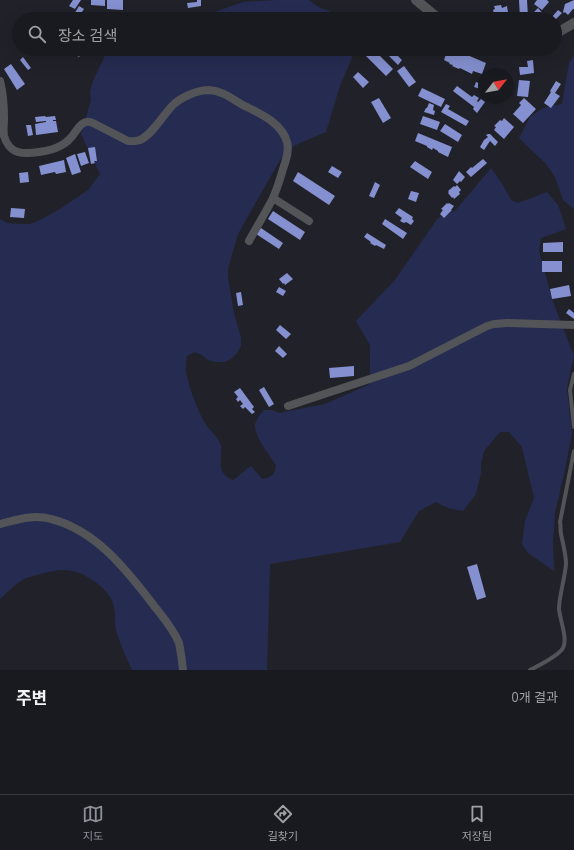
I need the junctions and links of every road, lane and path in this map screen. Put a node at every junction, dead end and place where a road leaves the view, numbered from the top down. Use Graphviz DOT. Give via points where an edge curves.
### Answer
graph roads {
  1 [pos="416,0"];
  2 [pos="431,12"];
  3 [pos="574,24"];
  4 [pos="562,30"];
  5 [pos="0,81"];
  6 [pos="273,198"];
  7 [pos="309,221"];
  8 [pos="249,241"];
  9 [pos="574,325"];
  10 [pos="574,374"];
  11 [pos="288,406"];
  12 [pos="574,428"];
  13 [pos="574,451"];
  14 [pos="0,524"];
  15 [pos="183,670"];
  16 [pos="530,670"];
  1 -- 2 [label="street"];
  3 -- 4 [label="street"];
  5 -- 6 [label="street" via="4,100 4,138 14,150 25,153 61,146 82,123 88,121 128,141 139,141 173,104 198,92 218,91 260,113 284,134 288,146 287,156"];
  6 -- 7 [label="street"];
  6 -- 8 [label="street"];
  9 -- 11 [label="street" via="494,324 409,366"];
  10 -- 12 [label="lane" via="570,390"];
  13 -- 16 [label="lane" via="560,522 566,564 559,608 565,642 557,654"];
  14 -- 15 [label="street" via="22,518 51,519 66,524 99,543 130,574 170,626 178,643"];
}
